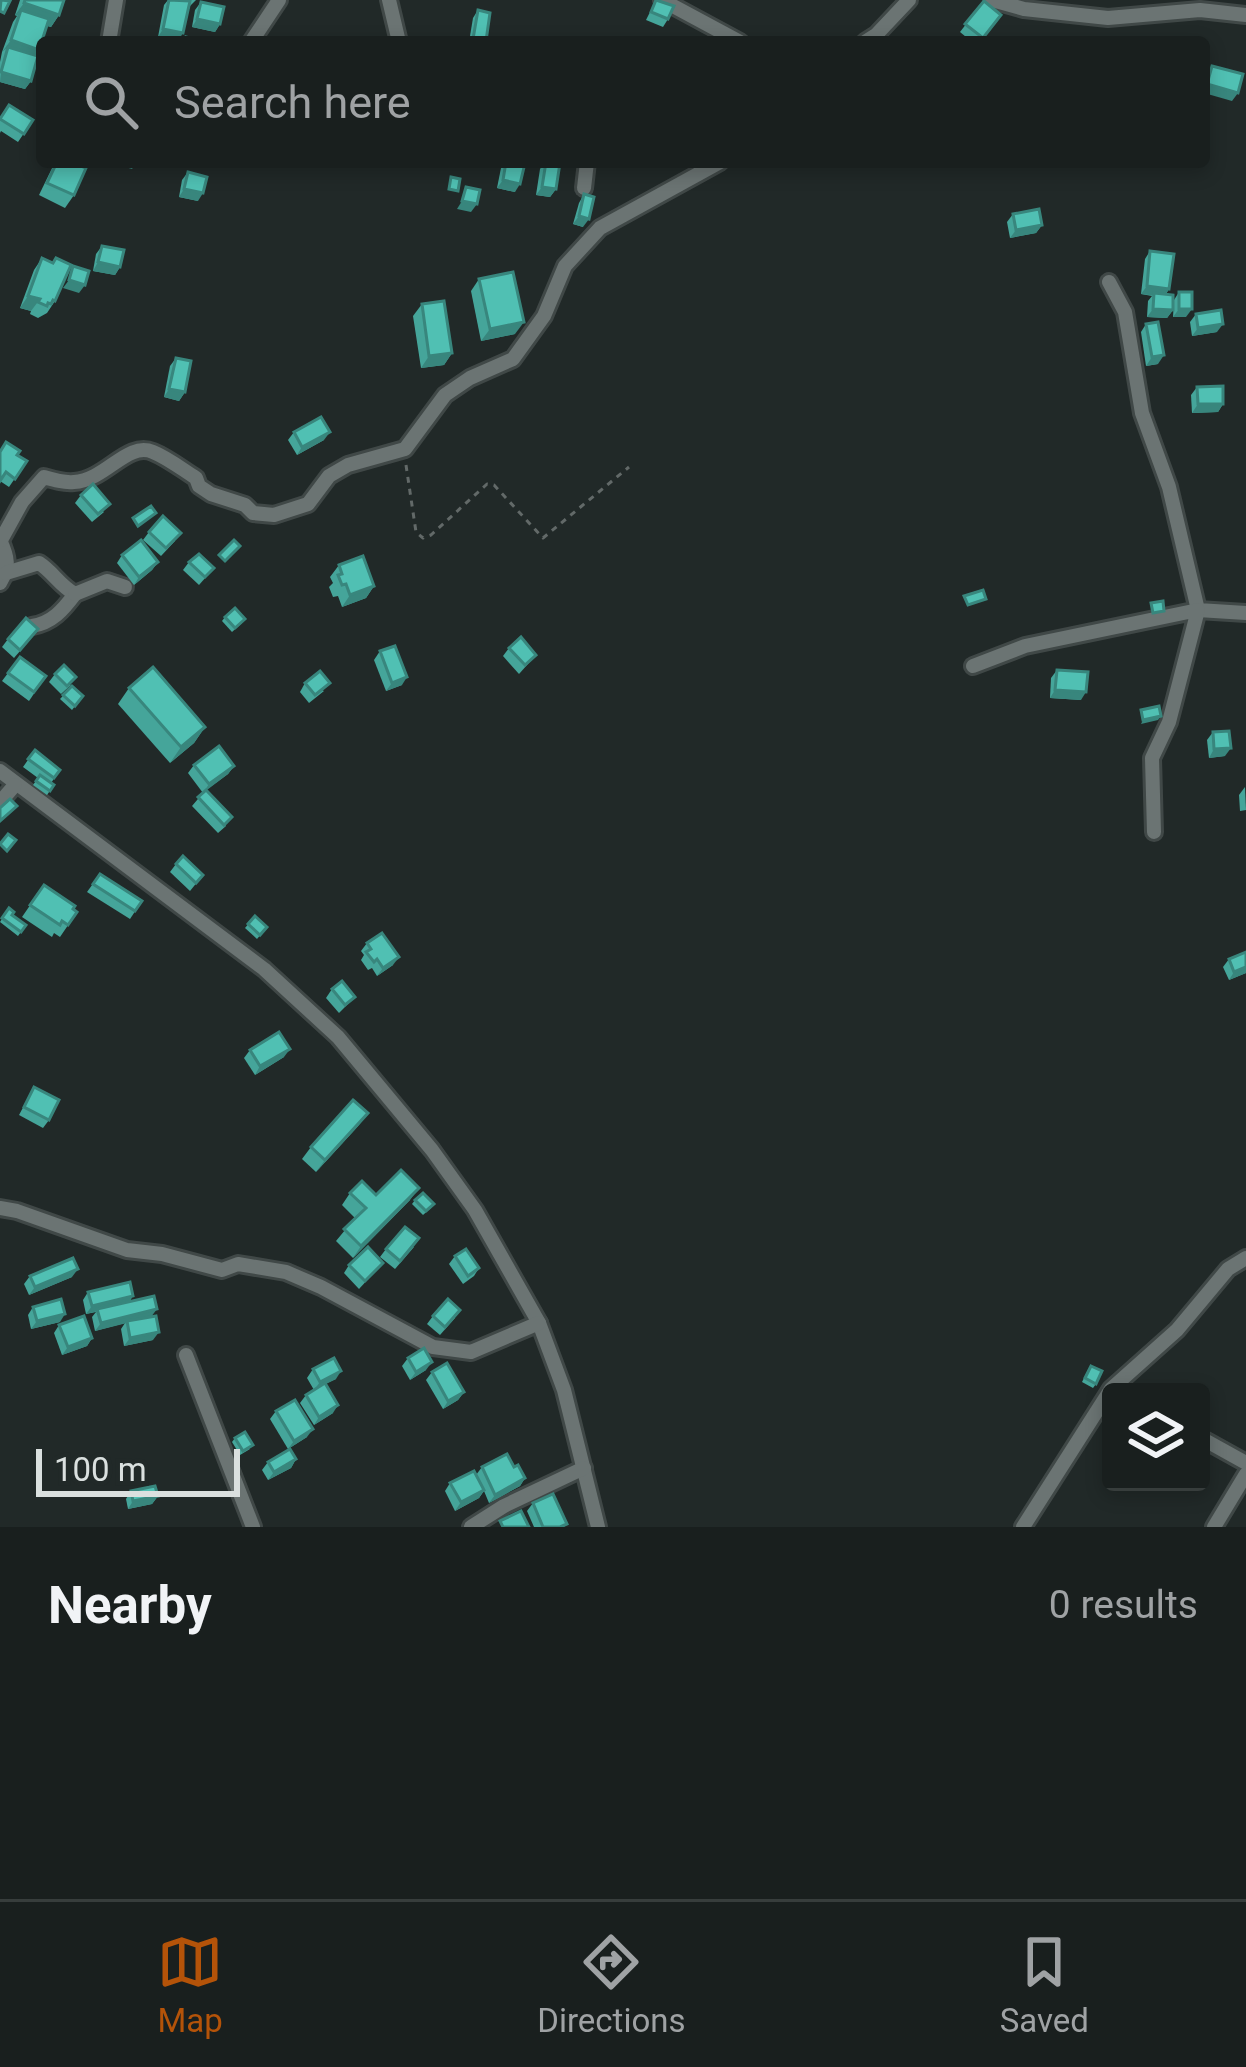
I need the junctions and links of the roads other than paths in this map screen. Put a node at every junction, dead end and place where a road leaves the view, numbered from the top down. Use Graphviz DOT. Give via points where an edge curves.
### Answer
graph roads {
  1 [pos="116,0"];
  2 [pos="279,0"];
  3 [pos="388,0"];
  4 [pos="662,0"];
  5 [pos="909,0"];
  6 [pos="992,0"];
  7 [pos="1246,15"];
  8 [pos="110,36"];
  9 [pos="255,36"];
  10 [pos="397,36"];
  11 [pos="729,36"];
  12 [pos="874,36"];
  13 [pos="586,168"];
  14 [pos="709,168"];
  15 [pos="584,188"];
  16 [pos="1109,282"];
  17 [pos="0,540"];
  18 [pos="3,578"];
  19 [pos="125,586"];
  20 [pos="75,594"];
  21 [pos="1198,610"];
  22 [pos="1246,613"];
  23 [pos="32,626"];
  24 [pos="973,666"];
  25 [pos="0,771"];
  26 [pos="15,785"];
  27 [pos="0,802"];
  28 [pos="1154,832"];
  29 [pos="0,1208"];
  30 [pos="1246,1258"];
  31 [pos="539,1323"];
  32 [pos="186,1355"];
  33 [pos="1121,1383"];
  34 [pos="1102,1408"];
  35 [pos="1210,1443"];
  36 [pos="1246,1463"];
  37 [pos="584,1468"];
  38 [pos="1246,1474"];
  39 [pos="254,1527"];
  40 [pos="471,1527"];
  41 [pos="598,1527"];
  42 [pos="1023,1527"];
  43 [pos="1214,1527"];
  1 -- 8 [label="street"];
  2 -- 9 [label="street"];
  3 -- 10 [label="street"];
  4 -- 11 [label="street"];
  5 -- 12 [label="street"];
  6 -- 7 [label="street" via="1108,18"];
  13 -- 15 [label="street"];
  14 -- 17 [label="street" via="600,229 565,266 544,316 513,359 446,395 405,449 348,465 308,504 253,513 150,450 127,453 86,480 44,477"];
  16 -- 21 [label="street" via="1125,312 1142,413"];
  17 -- 18 [label="street" via="9,558"];
  18 -- 20 [label="street" via="39,563"];
  19 -- 20 [label="street" via="107,580"];
  20 -- 23 [label="street" via="56,616"];
  21 -- 22 [label="street"];
  21 -- 24 [label="street" via="1025,646"];
  21 -- 28 [label="street" via="1153,758"];
  25 -- 26 [label="street"];
  26 -- 27 [label="street"];
  26 -- 31 [label="street" via="264,969 338,1037 475,1210"];
  29 -- 31 [label="street" via="127,1250 222,1270 238,1264 286,1272 433,1347 471,1352"];
  30 -- 33 [label="street"];
  31 -- 37 [label="street"];
  32 -- 39 [label="street"];
  34 -- 42 [label="street"];
  35 -- 36 [label="street"];
  37 -- 40 [label="street"];
  37 -- 41 [label="street"];
  38 -- 43 [label="street"];
}
